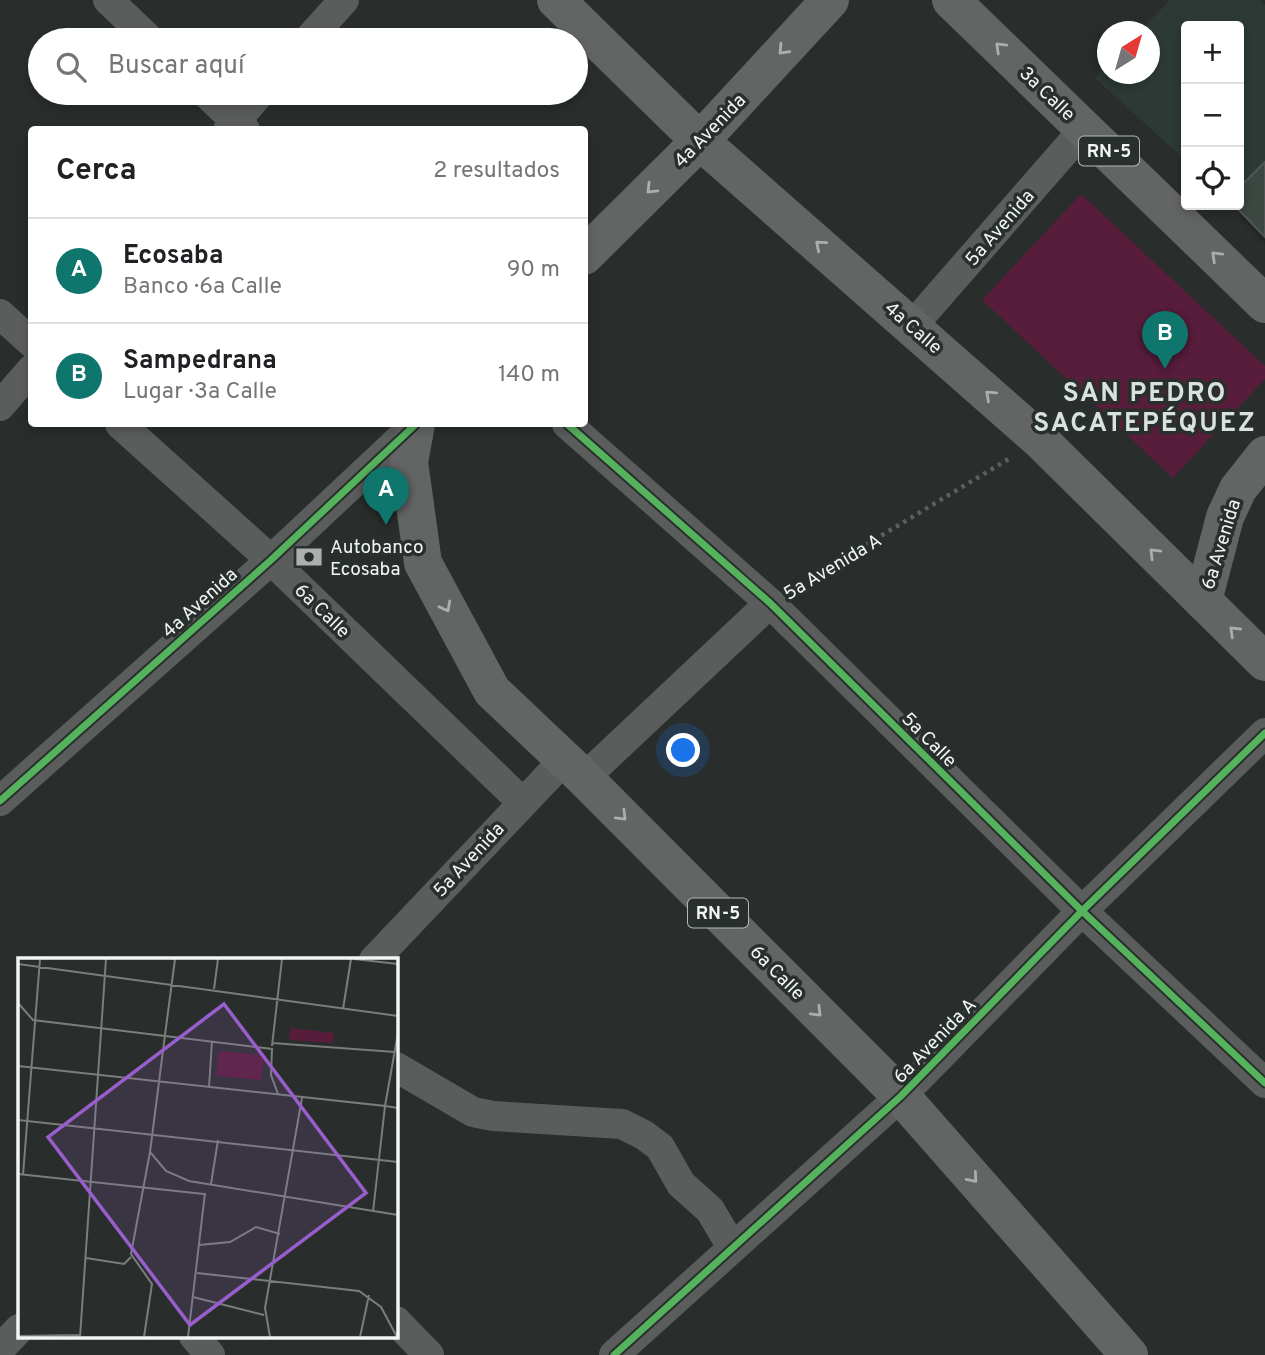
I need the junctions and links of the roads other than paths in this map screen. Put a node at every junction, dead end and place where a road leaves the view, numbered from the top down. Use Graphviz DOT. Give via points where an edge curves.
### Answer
graph roads {
  1 [pos="108,0"];
  2 [pos="344,0"];
  3 [pos="556,0"];
  4 [pos="830,0"];
  5 [pos="951,0"];
  6 [pos="137,28"];
  7 [pos="319,28"];
  8 [pos="585,28"];
  9 [pos="588,31"];
  10 [pos="217,105"];
  11 [pos="252,105"];
  12 [pos="235,126"];
  13 [pos="237,126"];
  14 [pos="1085,128"];
  15 [pos="700,141"];
  16 [pos="588,252"];
  17 [pos="1265,304"];
  18 [pos="0,314"];
  19 [pos="913,325"];
  20 [pos="28,339"];
  21 [pos="28,374"];
  22 [pos="0,406"];
  23 [pos="123,427"];
  24 [pos="413,427"];
  25 [pos="415,427"];
  26 [pos="570,427"];
  27 [pos="1265,455"];
  28 [pos="271,560"];
  29 [pos="1203,601"];
  30 [pos="770,603"];
  31 [pos="1265,662"];
  32 [pos="1265,733"];
  33 [pos="574,769"];
  34 [pos="0,801"];
  35 [pos="522,802"];
  36 [pos="1082,911"];
  37 [pos="376,958"];
  38 [pos="397,1068"];
  39 [pos="1265,1083"];
  40 [pos="901,1096"];
  41 [pos="732,1247"];
  42 [pos="397,1322"];
  43 [pos="18,1330"];
  44 [pos="196,1338"];
  45 [pos="0,1349"];
  46 [pos="210,1355"];
  47 [pos="429,1355"];
  48 [pos="614,1355"];
  49 [pos="1129,1355"];
  1 -- 6 [label="street"];
  2 -- 7 [label="street"];
  3 -- 8 [label="main road, 4a Calle"];
  4 -- 15 [label="main road, 4a Avenida, one-way"];
  14 -- 5 [label="main road, 3a Calle / RN-5, one-way"];
  9 -- 15 [label="main road, 4a Calle"];
  10 -- 12 [label="street"];
  11 -- 13 [label="street"];
  17 -- 14 [label="main road, 3a Calle / RN-5, one-way"];
  14 -- 19 [label="street, 5a Avenida"];
  15 -- 16 [label="main road, 4a Avenida, one-way"];
  19 -- 15 [label="main road, 4a Calle, one-way"];
  18 -- 20 [label="street"];
  29 -- 19 [label="main road, 4a Calle, one-way" via="1040,440"];
  21 -- 22 [label="street"];
  23 -- 28 [label="street, 6a Calle"];
  24 -- 28 [label="street, 4a Avenida"];
  25 -- 33 [label="main road, 6a Calle / RN-5, one-way" via="409,462 423,563 492,691"];
  26 -- 30 [label="street, 5a Calle"];
  27 -- 29 [label="main road, 6a Avenida" via="1238,489 1225,517"];
  28 -- 34 [label="street, 4a Avenida"];
  28 -- 35 [label="street, 6a Calle"];
  31 -- 29 [label="main road, 4a Calle, one-way"];
  30 -- 33 [label="street, 5a Avenida A"];
  30 -- 36 [label="street, 5a Calle"];
  32 -- 36 [label="street, 6a Avenida A"];
  33 -- 35 [label="street, 5a Avenida"];
  33 -- 40 [label="main road, 6a Calle / RN-5, one-way"];
  35 -- 37 [label="street, 5a Avenida"];
  36 -- 39 [label="street, 5a Calle"];
  36 -- 40 [label="street, 6a Avenida A"];
  38 -- 41 [label="street" via="473,1112 622,1124 633,1129 660,1147 681,1184 710,1210"];
  40 -- 41 [label="street, 6a Avenida A"];
  40 -- 49 [label="main road, 6a Calle / RN-5, one-way"];
  41 -- 48 [label="street, 6a Avenida A"];
  42 -- 47 [label="street"];
  43 -- 45 [label="street"];
  44 -- 46 [label="street"];
}
